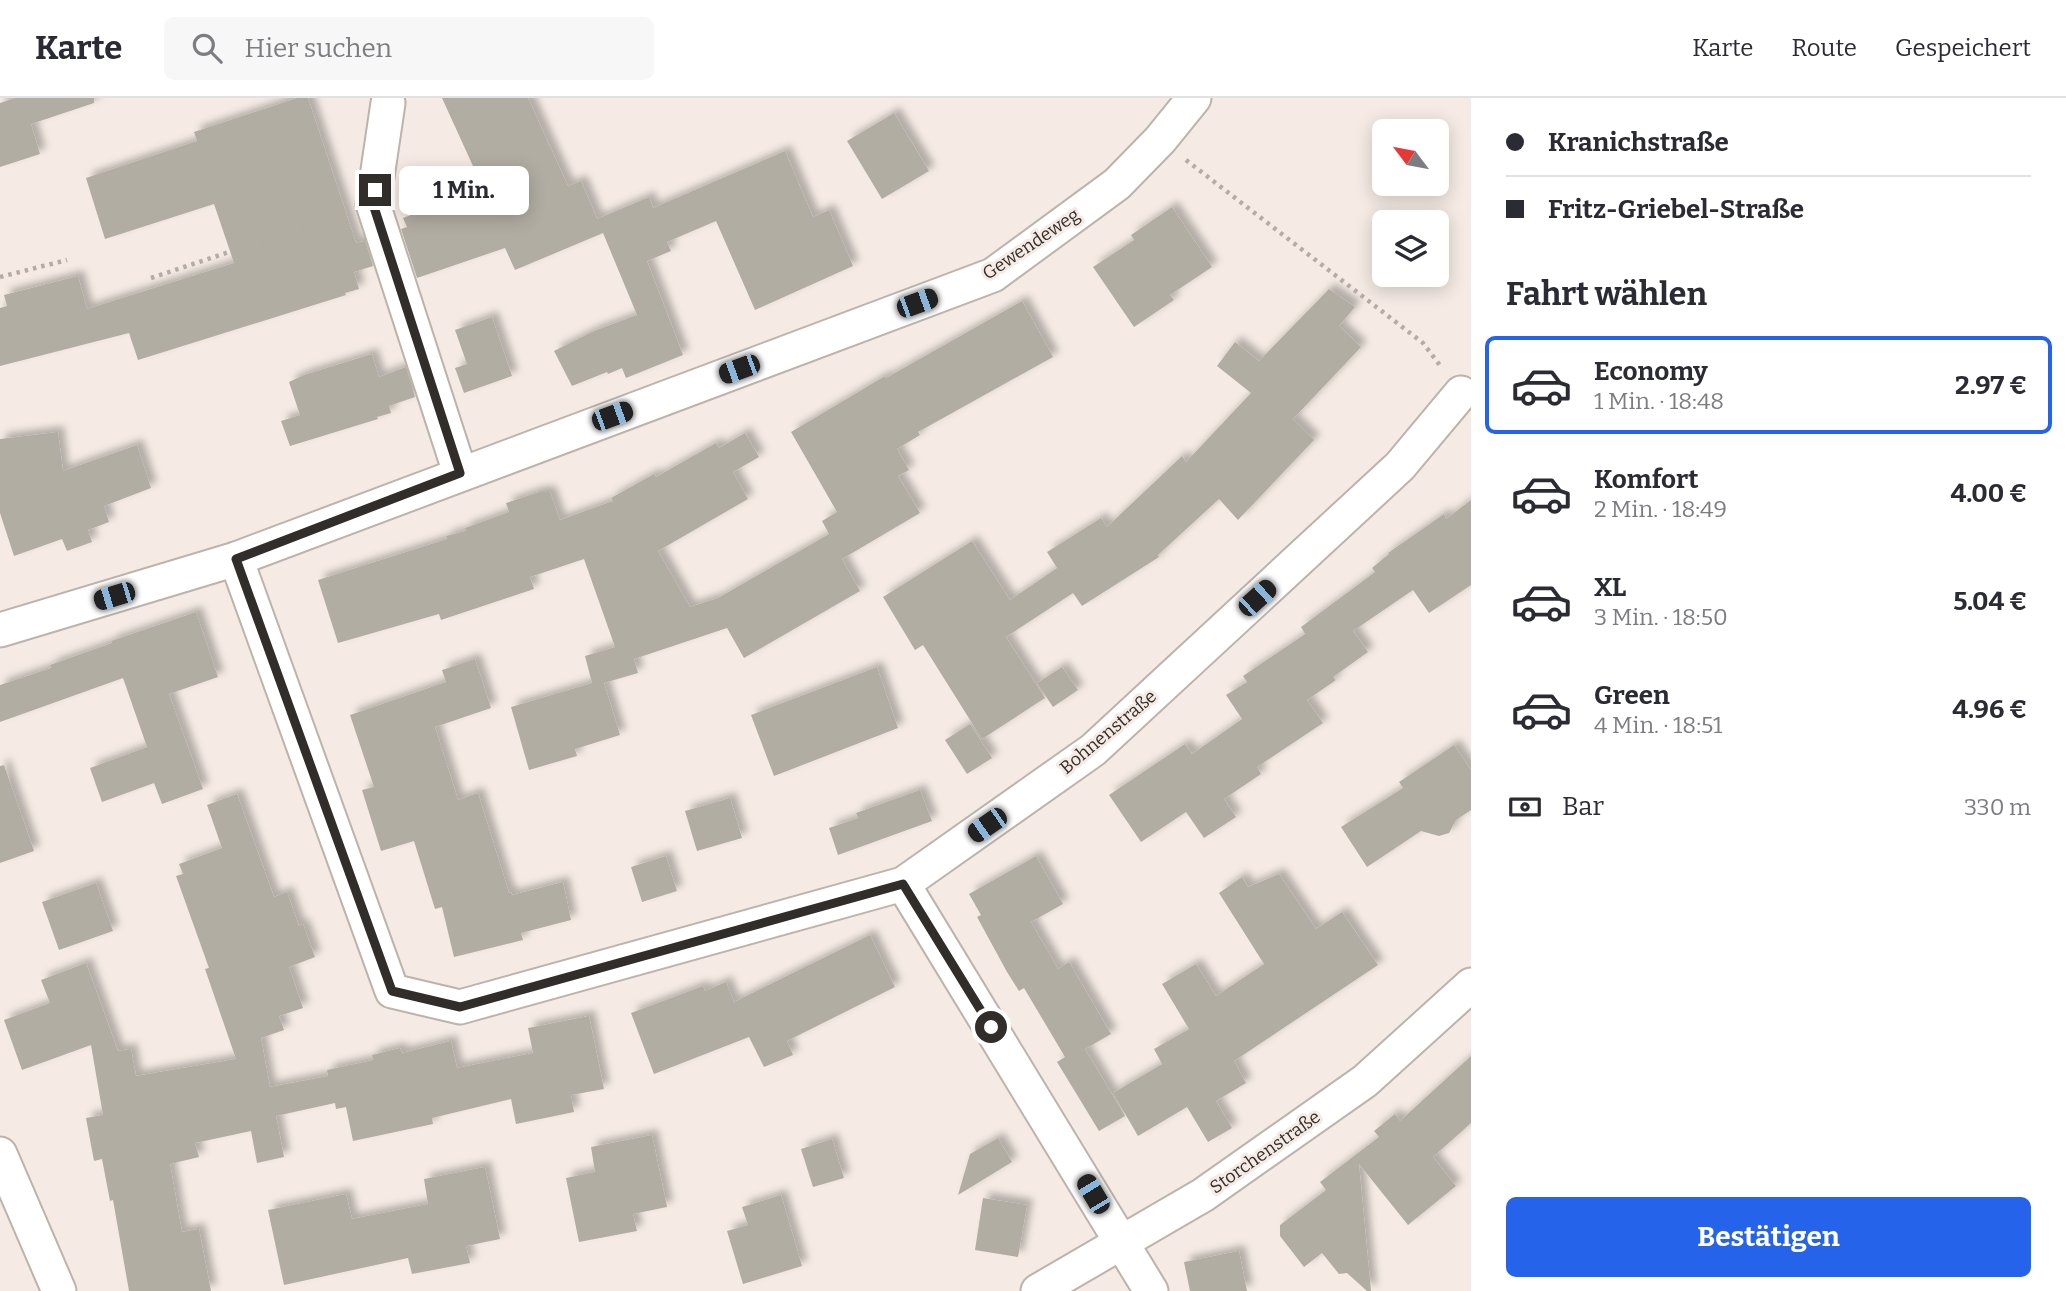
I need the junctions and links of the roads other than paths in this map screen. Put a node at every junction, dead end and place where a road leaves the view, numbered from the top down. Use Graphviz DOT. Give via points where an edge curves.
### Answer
graph roads {
  1 [pos="1194,98"];
  2 [pos="388,103"];
  3 [pos="1461,393"];
  4 [pos="460,473"];
  5 [pos="236,559"];
  6 [pos="0,630"];
  7 [pos="903,884"];
  8 [pos="1471,985"];
  9 [pos="0,1154"];
  10 [pos="1122,1241"];
  11 [pos="58,1291"];
  12 [pos="1038,1291"];
  13 [pos="1151,1291"];
  1 -- 4 [label="street, Gewendeweg" via="1117,184 993,275"];
  2 -- 4 [label="street" via="373,204"];
  3 -- 7 [label="street, Bohnenstraße" via="1400,466 1093,750"];
  4 -- 5 [label="street, Gewendeweg"];
  5 -- 6 [label="street, Gewendeweg"];
  5 -- 7 [label="street, Bohnenstraße" via="392,991 460,1007"];
  7 -- 10 [label="street"];
  8 -- 10 [label="street, Storchenstraße" via="1364,1081 1203,1195"];
  9 -- 11 [label="street"];
  10 -- 12 [label="street, Storchenstraße"];
  10 -- 13 [label="street"];
}
